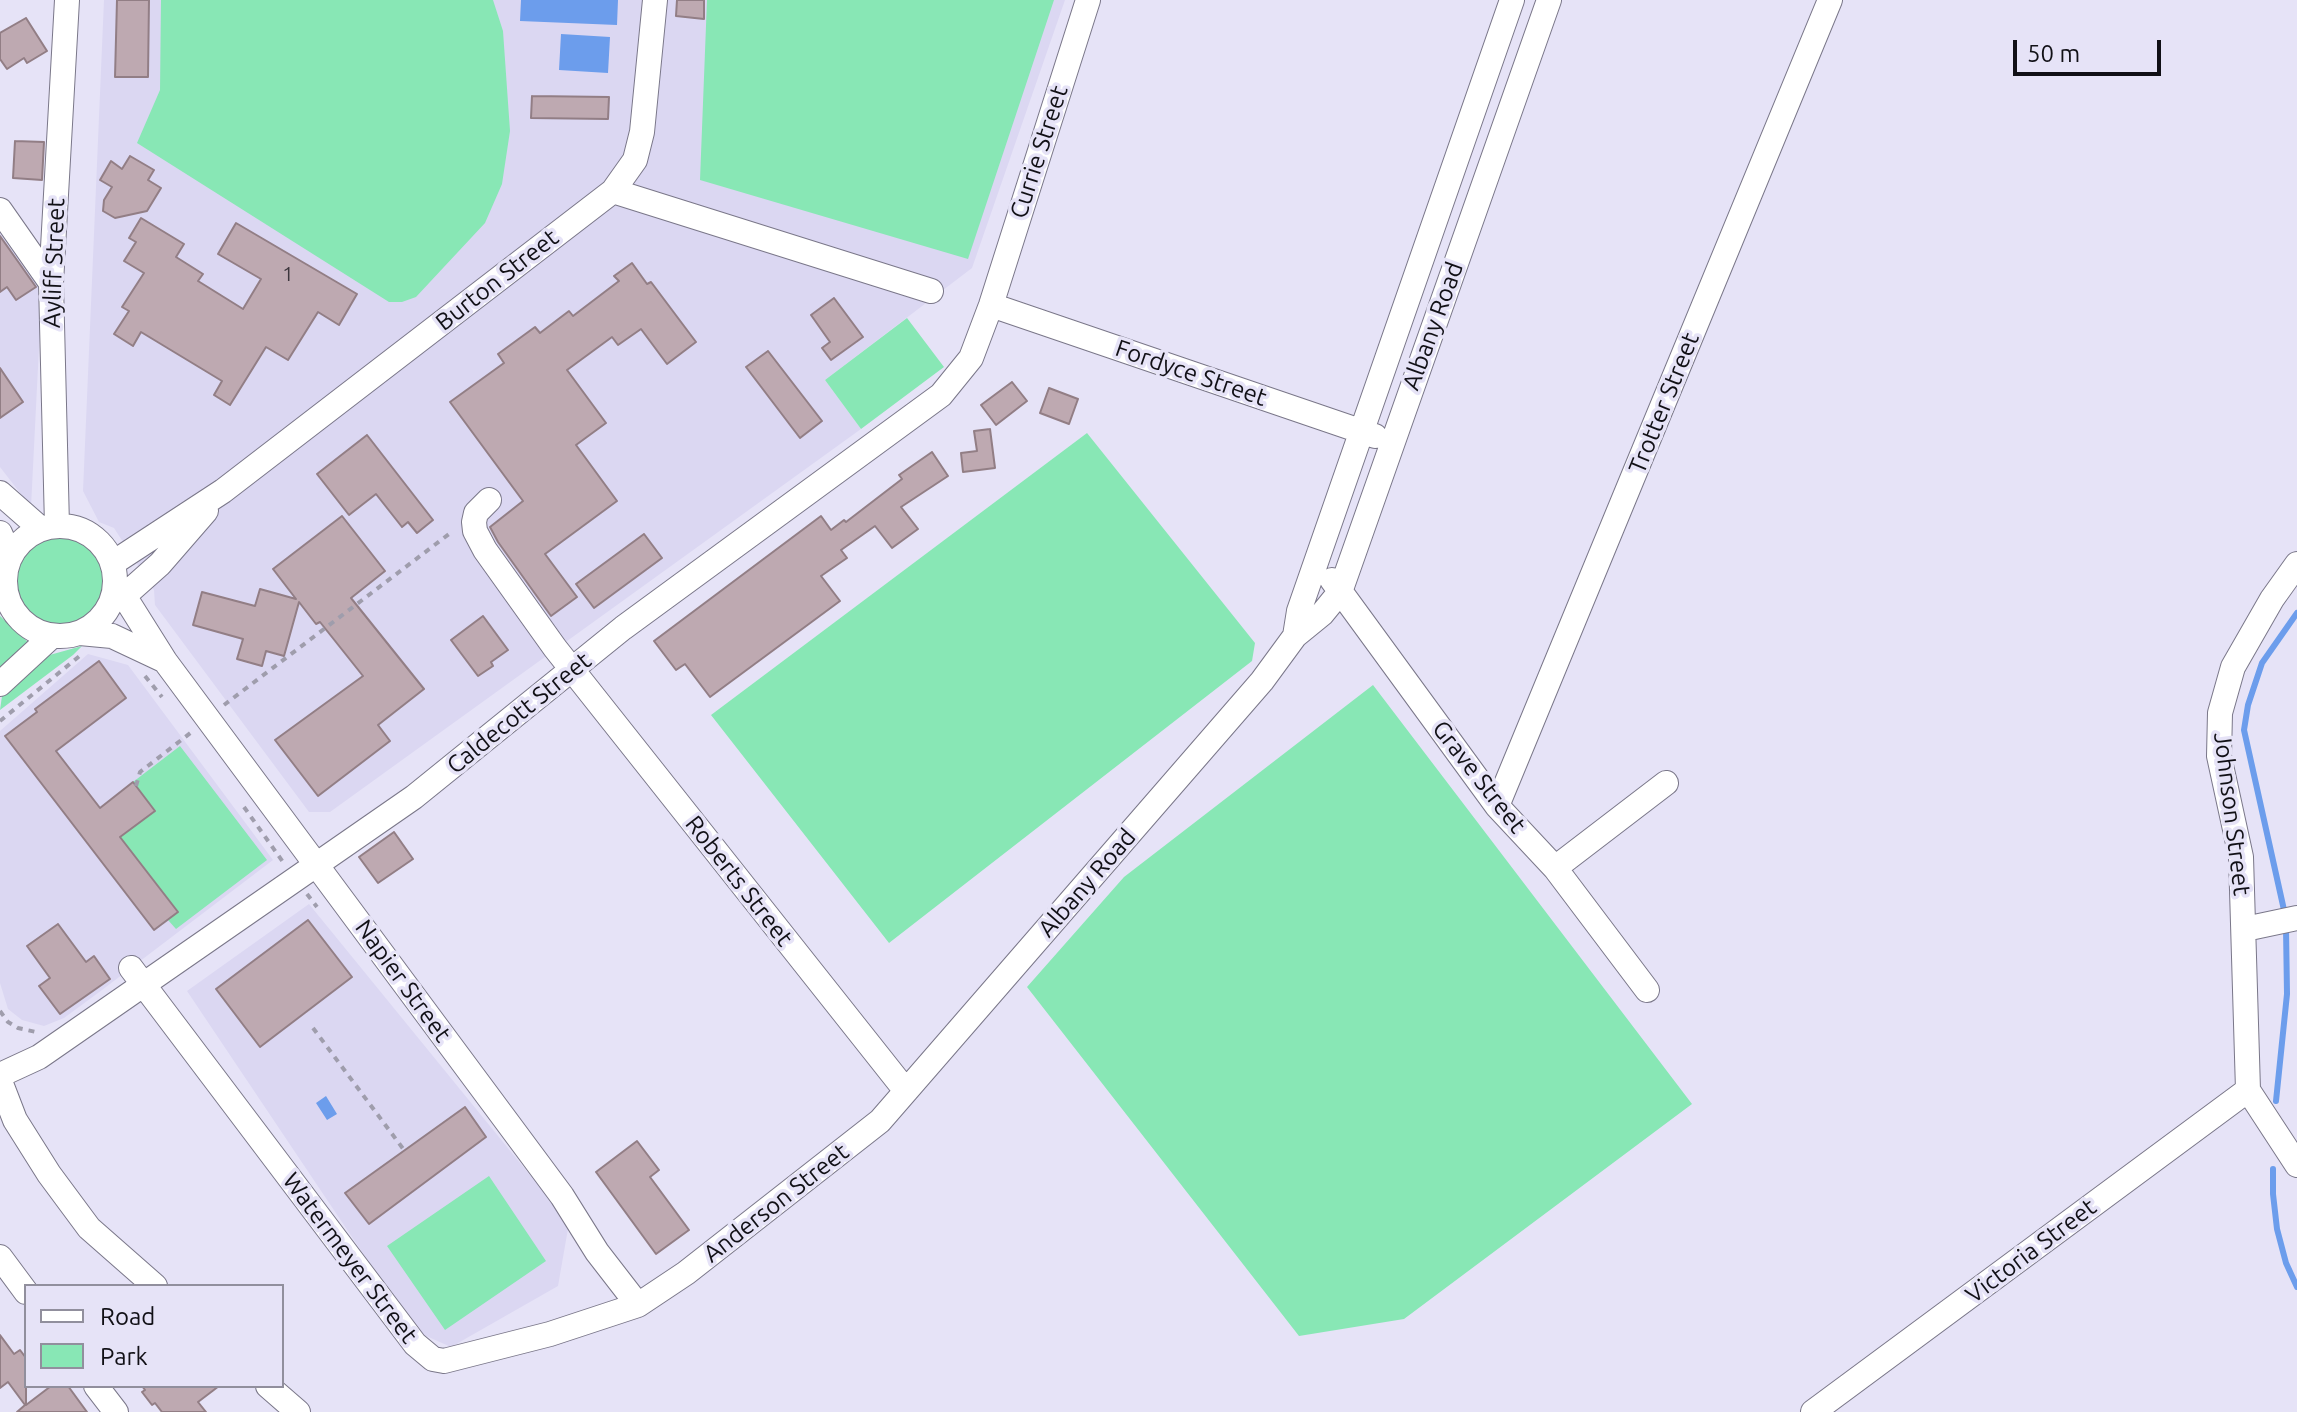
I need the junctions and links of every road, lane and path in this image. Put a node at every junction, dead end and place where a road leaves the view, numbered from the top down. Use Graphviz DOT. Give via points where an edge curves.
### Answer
graph roads {
  1 [pos="67,0"];
  2 [pos="655,0"];
  3 [pos="1088,0"];
  4 [pos="1512,0"];
  5 [pos="1549,0"];
  6 [pos="1830,0"];
  7 [pos="1498,40"];
  8 [pos="1532,49"];
  9 [pos="613,191"];
  10 [pos="0,210"];
  11 [pos="51,283"];
  12 [pos="931,291"];
  13 [pos="991,305"];
  14 [pos="1362,432"];
  15 [pos="1392,441"];
  16 [pos="223,491"];
  17 [pos="0,493"];
  18 [pos="483,507"];
  19 [pos="49,528"];
  20 [pos="0,533"];
  21 [pos="1318,557"];
  22 [pos="2297,564"];
  23 [pos="5,568"];
  24 [pos="117,581"];
  25 [pos="1340,592"];
  26 [pos="52,636"];
  27 [pos="1295,636"];
  28 [pos="83,642"];
  29 [pos="165,661"];
  30 [pos="573,670"];
  31 [pos="141,671"];
  32 [pos="0,684"];
  33 [pos="166,701"];
  34 [pos="0,721"];
  35 [pos="183,722"];
  36 [pos="200,726"];
  37 [pos="1666,783"];
  38 [pos="136,786"];
  39 [pos="236,796"];
  40 [pos="1497,806"];
  41 [pos="281,860"];
  42 [pos="318,866"];
  43 [pos="1555,868"];
  44 [pos="2297,918"];
  45 [pos="2245,929"];
  46 [pos="136,976"];
  47 [pos="1647,990"];
  48 [pos="313,1028"];
  49 [pos="0,1075"];
  50 [pos="0,1081"];
  51 [pos="2248,1090"];
  52 [pos="906,1091"];
  53 [pos="404,1150"];
  54 [pos="2297,1165"];
  55 [pos="0,1257"];
  56 [pos="153,1284"];
  57 [pos="24,1289"];
  58 [pos="638,1305"];
  59 [pos="98,1388"];
  60 [pos="270,1388"];
  61 [pos="116,1412"];
  62 [pos="298,1412"];
  63 [pos="1813,1412"];
  1 -- 11 [label="street, Ayliff Street"];
  2 -- 9 [label="street, Burton Street" via="642,132 635,160"];
  3 -- 13 [label="street, Currie Street"];
  4 -- 7 [label="street, Albany Road"];
  5 -- 8 [label="street, Albany Road"];
  6 -- 40 [label="street, Trotter Street"];
  7 -- 8 [label="street"];
  7 -- 14 [label="street, Albany Road"];
  8 -- 15 [label="street, Albany Road"];
  9 -- 12 [label="street"];
  9 -- 16 [label="street, Burton Street"];
  10 -- 11 [label="street"];
  11 -- 19 [label="street, Ayliff Street"];
  13 -- 14 [label="street, Fordyce Street"];
  13 -- 30 [label="street, Caldecott Street" via="971,358 941,395"];
  14 -- 15 [label="street, Fordyce Street"];
  14 -- 21 [label="street, Albany Road"];
  15 -- 25 [label="street, Albany Road"];
  16 -- 24 [label="street, Burton Street"];
  16 -- 24 [label="street, Burton Street" via="160,564"];
  17 -- 19 [label="street"];
  18 -- 30 [label="street, Roberts Street" via="475,531 485,550"];
  18 -- 36 [label="path"];
  19 -- 23 [label="street" via="24,539"];
  19 -- 24 [label="street" via="90,534 104,547"];
  20 -- 23 [label="street"];
  21 -- 25 [label="street, Grave Street"];
  21 -- 27 [label="street, Albany Road"];
  22 -- 45 [label="street, Johnson Street" via="2233,667 2220,713 2219,756 2241,857"];
  23 -- 26 [label="street" via="9,605 33,630"];
  24 -- 28 [label="street" via="111,603"];
  24 -- 29 [label="street, Napier Street"];
  25 -- 27 [label="street, Albany Road"];
  25 -- 40 [label="street, Grave Street"];
  26 -- 28 [label="street"];
  26 -- 32 [label="street"];
  27 -- 52 [label="street, Albany Road" via="1252,693"];
  28 -- 29 [label="street, Napier Street" via="112,636"];
  28 -- 34 [label="path"];
  29 -- 36 [label="street, Napier Street"];
  30 -- 42 [label="street, Caldecott Street"];
  30 -- 52 [label="street, Roberts Street"];
  31 -- 33 [label="path"];
  35 -- 36 [label="path"];
  36 -- 38 [label="path" via="140,772"];
  36 -- 42 [label="street, Napier Street"];
  37 -- 43 [label="street"];
  39 -- 41 [label="path"];
  40 -- 43 [label="street, Grave Street"];
  42 -- 46 [label="street, Caldecott Street"];
  42 -- 58 [label="street, Napier Street"];
  43 -- 47 [label="street, Grave Street"];
  44 -- 45 [label="street"];
  45 -- 51 [label="street, Johnson Street"];
  46 -- 49 [label="street, Caldecott Street" via="39,1057"];
  46 -- 58 [label="street, Watermeyer Street" via="415,1344 433,1359 444,1361 550,1334"];
  48 -- 53 [label="path"];
  50 -- 56 [label="street" via="15,1120 89,1228"];
  51 -- 54 [label="street"];
  51 -- 63 [label="street, Victoria Street"];
  52 -- 58 [label="street, Anderson Street" via="880,1121"];
  55 -- 57 [label="street"];
  59 -- 61 [label="street"];
  60 -- 62 [label="street"];
}
